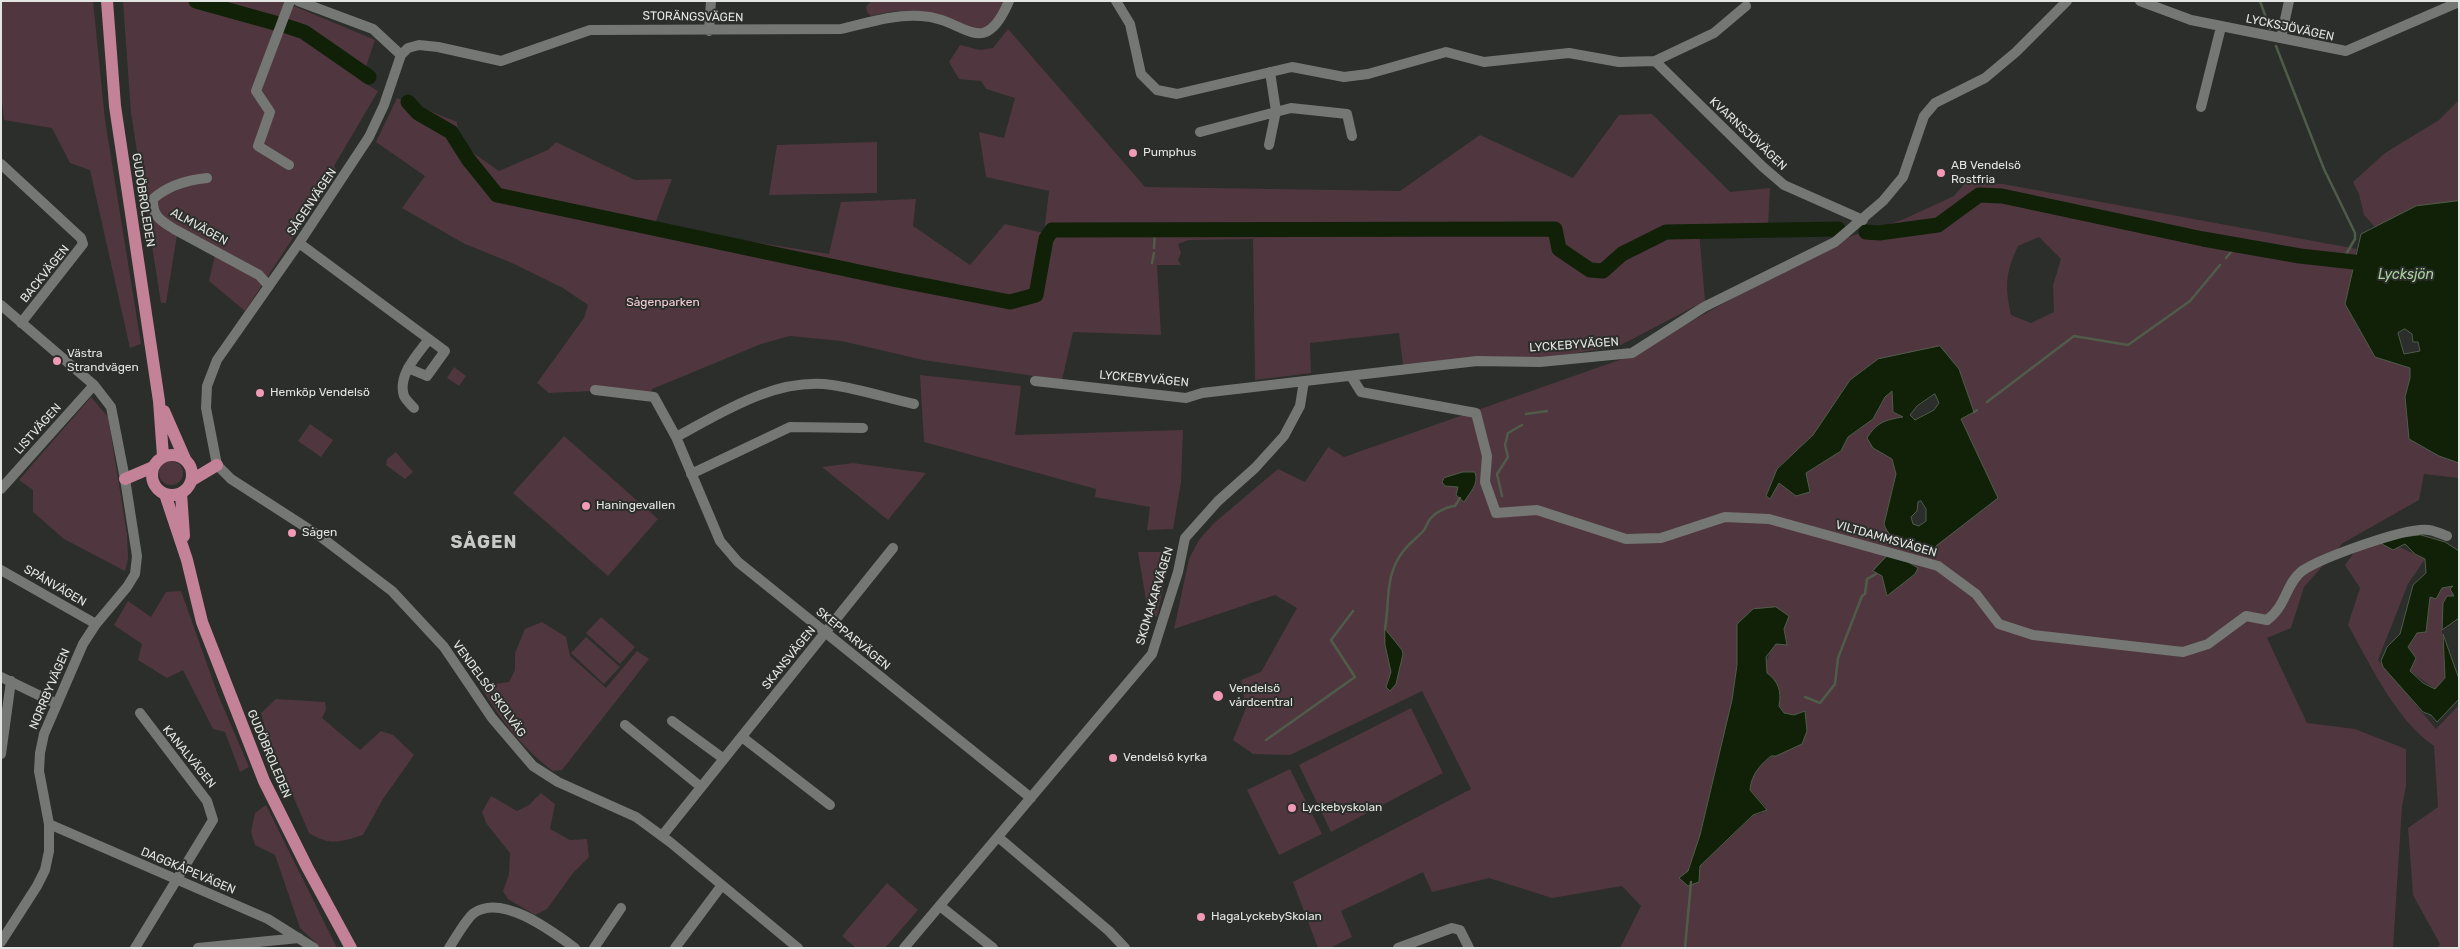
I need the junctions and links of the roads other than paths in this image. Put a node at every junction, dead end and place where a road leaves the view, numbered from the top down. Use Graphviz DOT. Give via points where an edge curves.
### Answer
graph roads {
  1 [pos="107,1"];
  2 [pos="290,1"];
  3 [pos="298,1"];
  4 [pos="711,1"];
  5 [pos="1009,1"];
  6 [pos="1116,1"];
  7 [pos="2067,1"];
  8 [pos="2140,1"];
  9 [pos="2289,1"];
  10 [pos="2459,2"];
  11 [pos="1746,6"];
  12 [pos="2221,27"];
  13 [pos="709,31"];
  14 [pos="2281,38"];
  15 [pos="401,55"];
  16 [pos="1655,61"];
  17 [pos="1270,72"];
  18 [pos="2201,107"];
  19 [pos="1276,111"];
  20 [pos="1200,132"];
  21 [pos="1352,136"];
  22 [pos="1269,145"];
  23 [pos="1,164"];
  24 [pos="289,165"];
  25 [pos="208,178"];
  26 [pos="1863,220"];
  27 [pos="299,243"];
  28 [pos="269,286"];
  29 [pos="1,305"];
  30 [pos="21,323"];
  31 [pos="429,339"];
  32 [pos="408,368"];
  33 [pos="1351,376"];
  34 [pos="1035,381"];
  35 [pos="1304,381"];
  36 [pos="94,385"];
  37 [pos="595,390"];
  38 [pos="159,401"];
  39 [pos="914,404"];
  40 [pos="414,408"];
  41 [pos="863,428"];
  42 [pos="676,438"];
  43 [pos="164,456"];
  44 [pos="187,461"];
  45 [pos="217,465"];
  46 [pos="153,467"];
  47 [pos="691,474"];
  48 [pos="126,479"];
  49 [pos="192,480"];
  50 [pos="153,483"];
  51 [pos="1,489"];
  52 [pos="181,493"];
  53 [pos="165,494"];
  54 [pos="2448,536"];
  55 [pos="892,548"];
  56 [pos="187,560"];
  57 [pos="1,570"];
  58 [pos="96,624"];
  59 [pos="826,633"];
  60 [pos="6,679"];
  61 [pos="57,704"];
  62 [pos="140,713"];
  63 [pos="672,720"];
  64 [pos="625,725"];
  65 [pos="742,737"];
  66 [pos="1,754"];
  67 [pos="724,759"];
  68 [pos="701,787"];
  69 [pos="1031,798"];
  70 [pos="830,805"];
  71 [pos="49,824"];
  72 [pos="662,836"];
  73 [pos="998,837"];
  74 [pos="175,880"];
  75 [pos="719,888"];
  76 [pos="940,906"];
  77 [pos="622,908"];
  78 [pos="299,938"];
  79 [pos="1,942"];
  80 [pos="1472,947"];
  81 [pos="135,948"];
  82 [pos="198,948"];
  83 [pos="314,948"];
  84 [pos="351,948"];
  85 [pos="449,948"];
  86 [pos="575,948"];
  87 [pos="594,948"];
  88 [pos="675,948"];
  89 [pos="798,948"];
  90 [pos="904,948"];
  91 [pos="992,948"];
  92 [pos="1125,948"];
  93 [pos="1398,948"];
  1 -- 38 [label="main road, GUDÖBROLEDEN" via="115,106"];
  2 -- 24 [label="street" via="256,91 270,112 258,146"];
  3 -- 15 [label="street" via="373,29"];
  4 -- 13 [label="street"];
  5 -- 13 [label="street, STORÄNGSVÄGEN" via="1001,20 990,32 976,34 922,16 881,19 841,29"];
  6 -- 17 [label="street" via="1130,24 1141,74 1157,90 1177,94"];
  7 -- 26 [label="street, LYCKEBYVÄGEN" via="1985,78 1935,103 1924,116 1903,177"];
  8 -- 12 [label="street, LYCKSJÖVÄGEN" via="2191,20"];
  9 -- 14 [label="street"];
  10 -- 14 [label="street, LYCKSJÖVÄGEN" via="2346,51"];
  11 -- 16 [label="street" via="1714,33"];
  12 -- 14 [label="street, LYCKSJÖVÄGEN"];
  12 -- 18 [label="street"];
  13 -- 15 [label="street, STORÄNGSVÄGEN" via="590,30 501,60 419,45 408,48"];
  15 -- 27 [label="street, SÅGENVÄGEN" via="369,137"];
  16 -- 17 [label="street" via="1619,62 1569,53 1484,62 1446,52 1344,78 1292,67"];
  16 -- 26 [label="street, KVARNSJÖVÄGEN" via="1784,185"];
  17 -- 19 [label="street"];
  19 -- 20 [label="street"];
  19 -- 21 [label="street" via="1291,108 1347,114"];
  19 -- 22 [label="street"];
  23 -- 30 [label="street, BACKVÄGEN" via="84,244"];
  25 -- 28 [label="street, ALMVÄGEN" via="162,191 153,200 153,212 174,229 259,275"];
  26 -- 33 [label="street, LYCKEBYVÄGEN" via="1836,242 1704,307 1632,353 1540,362 1477,361"];
  27 -- 28 [label="street, SÅGENVÄGEN"];
  27 -- 31 [label="street"];
  28 -- 45 [label="street, SÅGENVÄGEN" via="217,360 207,386 206,408"];
  29 -- 30 [label="street, NORRBYVÄGEN"];
  30 -- 36 [label="street, NORRBYVÄGEN"];
  31 -- 32 [label="street"];
  31 -- 32 [label="street" via="444,352 427,376"];
  32 -- 40 [label="street" via="404,396"];
  33 -- 35 [label="street, LYCKEBYVÄGEN"];
  33 -- 54 [label="street, VILTDAMMSVÄGEN" via="1361,392 1476,414 1488,456 1485,482 1496,513 1537,510 1626,539 1661,538 1725,517 1769,519 1938,566 1976,594 1999,624 2033,635 2183,652 2208,644 2246,616 2267,620 2277,613 2301,572 2330,559 2404,532 2428,530"];
  34 -- 35 [label="street, LYCKEBYVÄGEN" via="1186,398 1202,393"];
  35 -- 69 [label="street, SKOMAKARVÄGEN" via="1300,406 1284,436 1185,538 1178,572 1152,654"];
  36 -- 48 [label="street, NORRBYVÄGEN" via="110,406"];
  36 -- 51 [label="street, LISTVÄGEN"];
  37 -- 42 [label="street, SKEPPARVÄGEN" via="654,397"];
  38 -- 43 [label="main road, GUDÖBROLEDEN"];
  38 -- 44 [label="main road, GUDÖBROLEDEN"];
  39 -- 42 [label="street" via="831,385 796,385 764,393"];
  41 -- 47 [label="street" via="790,428"];
  42 -- 47 [label="street, SKEPPARVÄGEN"];
  43 -- 44 [label="main road" via="178,455"];
  43 -- 46 [label="main road"];
  44 -- 45 [label="main road"];
  44 -- 49 [label="main road"];
  45 -- 49 [label="main road"];
  45 -- 72 [label="street, VENDELSÖ SKOLVÄG" via="262,500 321,537 399,597 444,647 492,718 533,766 558,782 636,817"];
  46 -- 48 [label="main road"];
  46 -- 50 [label="main road"];
  47 -- 59 [label="street, SKEPPARVÄGEN" via="720,541 738,562"];
  48 -- 50 [label="main road"];
  48 -- 58 [label="street, NORRBYVÄGEN" via="137,556 135,574"];
  49 -- 52 [label="main road"];
  50 -- 53 [label="main road"];
  52 -- 53 [label="main road"];
  52 -- 56 [label="main road, GUDÖBROLEDEN"];
  53 -- 56 [label="main road, GUDÖBROLEDEN"];
  55 -- 59 [label="street, SKANSVÄGEN"];
  56 -- 84 [label="main road, GUDÖBROLEDEN" via="202,622 264,782"];
  57 -- 58 [label="street, SPÅNVÄGEN"];
  58 -- 61 [label="street, NORRBYVÄGEN" via="83,644"];
  59 -- 65 [label="street, SKANSVÄGEN"];
  59 -- 69 [label="street, SKEPPARVÄGEN"];
  60 -- 61 [label="street"];
  60 -- 66 [label="street"];
  61 -- 71 [label="street, NORRBYVÄGEN" via="40,752 39,771"];
  62 -- 74 [label="street, KANALVÄGEN" via="207,801 213,820"];
  63 -- 67 [label="street"];
  64 -- 68 [label="street"];
  65 -- 67 [label="street, SKANSVÄGEN"];
  65 -- 70 [label="street"];
  67 -- 68 [label="street, SKANSVÄGEN"];
  68 -- 72 [label="street, SKANSVÄGEN"];
  69 -- 73 [label="street, SKOMAKARVÄGEN"];
  71 -- 74 [label="street, DAGGKÅPEVÄGEN"];
  71 -- 79 [label="street, NORRBYVÄGEN" via="45,870"];
  72 -- 75 [label="street, VENDELSÖ SKOLVÄG"];
  73 -- 76 [label="street, SKOMAKARVÄGEN"];
  73 -- 92 [label="street"];
  74 -- 78 [label="street, DAGGKÅPEVÄGEN" via="268,920"];
  74 -- 81 [label="street, KANALVÄGEN"];
  75 -- 88 [label="street"];
  75 -- 89 [label="street, VENDELSÖ SKOLVÄG"];
  76 -- 90 [label="street, SKOMAKARVÄGEN"];
  76 -- 91 [label="street"];
  77 -- 87 [label="street"];
  78 -- 82 [label="street"];
  78 -- 83 [label="street, DAGGKÅPEVÄGEN"];
  80 -- 93 [label="street" via="1460,930 1452,928"];
  85 -- 86 [label="street" via="474,913 490,908 504,909 539,922"];
}
